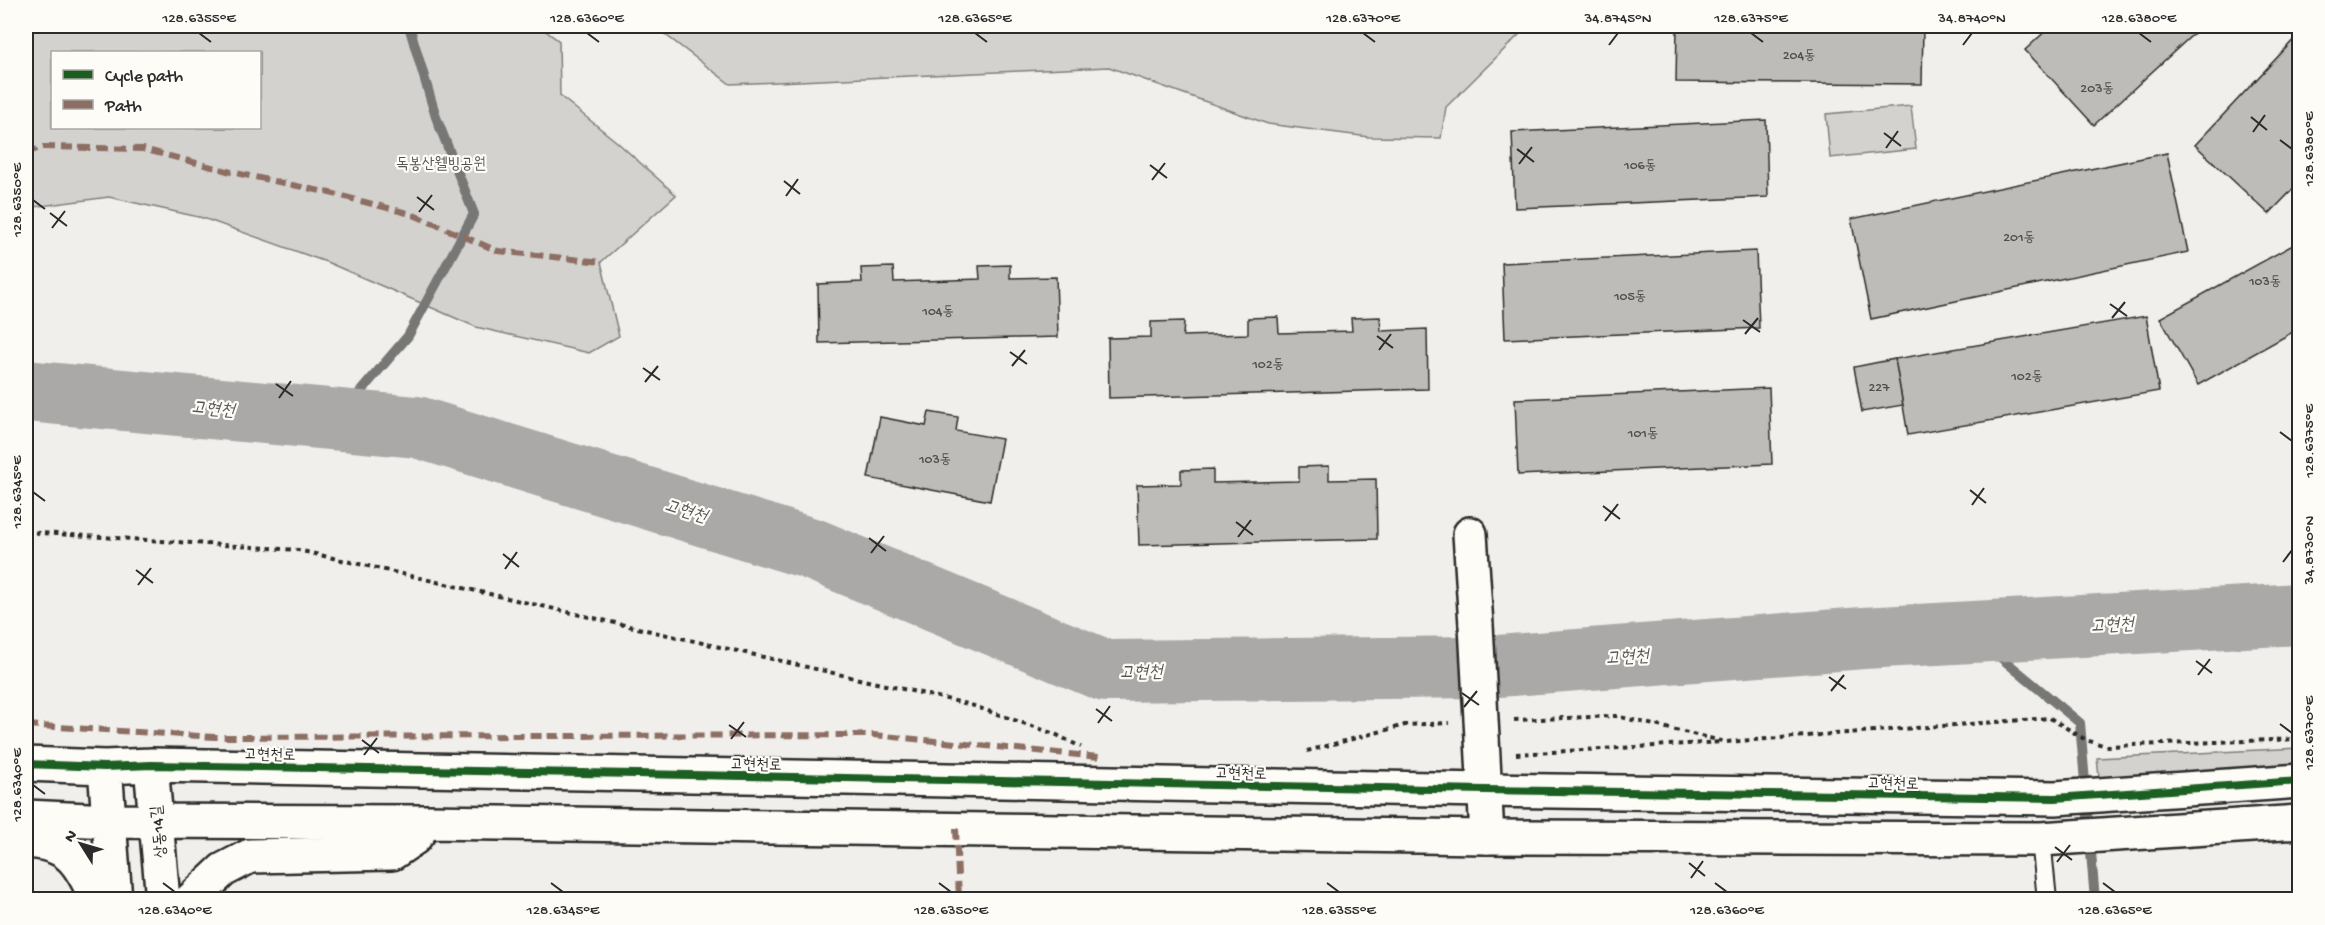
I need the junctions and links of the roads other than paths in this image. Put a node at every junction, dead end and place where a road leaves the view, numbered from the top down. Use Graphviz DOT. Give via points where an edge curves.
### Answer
graph roads {
  1 [pos="1470,534"];
  2 [pos="26,764"];
  3 [pos="151,765"];
  4 [pos="105,767"];
  5 [pos="2300,781"];
  6 [pos="1485,790"];
  7 [pos="26,816"];
  8 [pos="109,821"];
  9 [pos="157,821"];
  10 [pos="426,822"];
  11 [pos="2300,822"];
  12 [pos="1487,837"];
  13 [pos="2047,838"];
  14 [pos="26,841"];
  15 [pos="97,900"];
  16 [pos="115,900"];
  17 [pos="163,900"];
  18 [pos="190,900"];
  19 [pos="2047,900"];
  1 -- 6 [label="street, bridge"];
  2 -- 4 [label="street, 고현천로"];
  3 -- 4 [label="street, 고현천로"];
  3 -- 6 [label="street, 고현천로"];
  3 -- 9 [label="street, 상동14길"];
  4 -- 8 [label="street"];
  5 -- 6 [label="street, 고현천로" via="2055,798"];
  6 -- 12 [label="street"];
  7 -- 8 [label="street"];
  8 -- 9 [label="street"];
  8 -- 16 [label="street"];
  9 -- 10 [label="street"];
  9 -- 17 [label="street, 상동14길"];
  10 -- 12 [label="street"];
  10 -- 18 [label="street" via="414,838 392,853 250,855 223,870"];
  11 -- 13 [label="street"];
  12 -- 13 [label="street"];
  13 -- 19 [label="lane"];
  14 -- 15 [label="street" via="43,842 63,850 85,874"];
}
